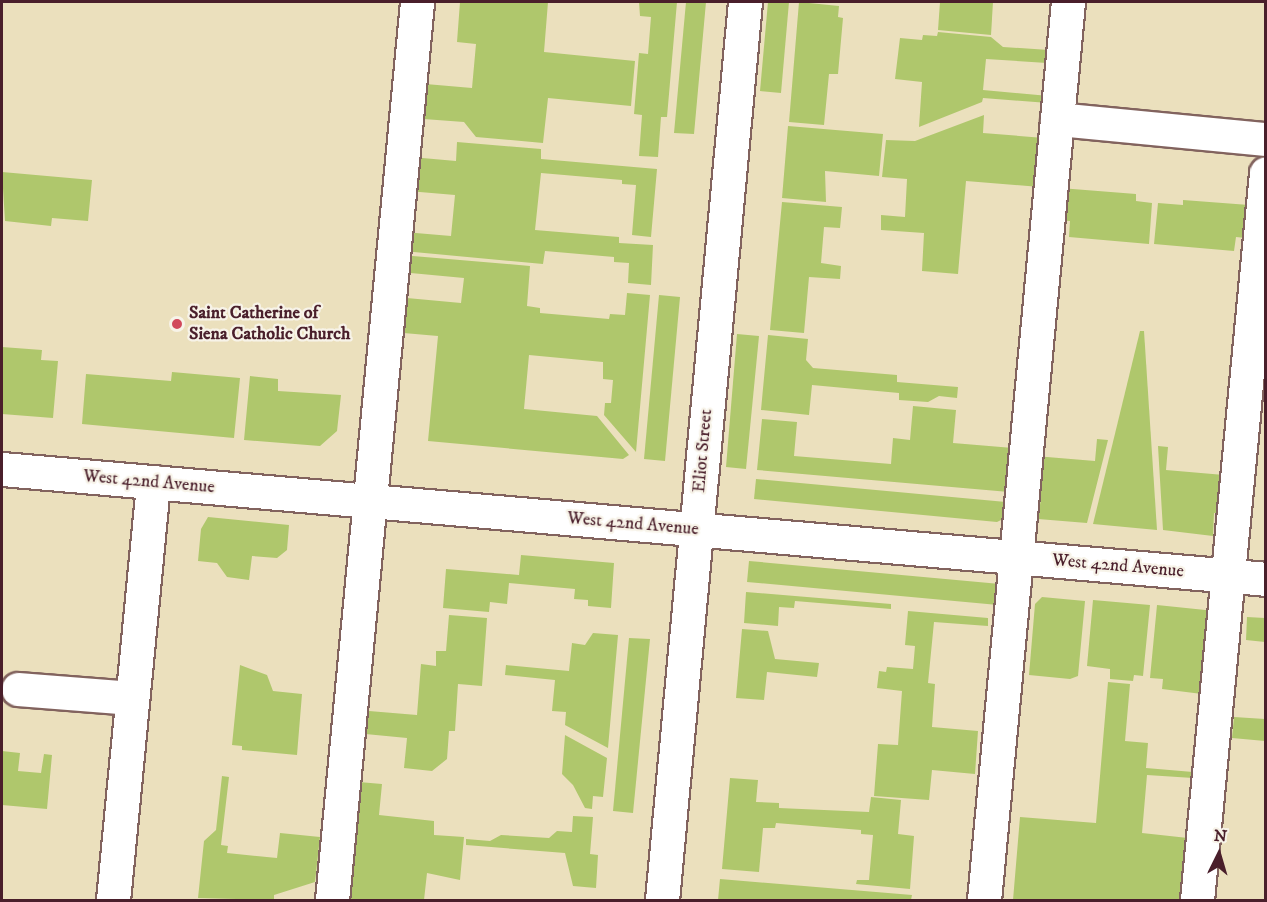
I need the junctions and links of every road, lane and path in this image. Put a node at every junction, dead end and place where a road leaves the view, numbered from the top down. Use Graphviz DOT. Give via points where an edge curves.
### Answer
graph roads {
  1 [pos="417,2"];
  2 [pos="745,2"];
  3 [pos="1068,2"];
  4 [pos="1057,119"];
  5 [pos="1266,139"];
  6 [pos="1266,173"];
  7 [pos="2,469"];
  8 [pos="153,482"];
  9 [pos="370,501"];
  10 [pos="696,530"];
  11 [pos="1016,558"];
  12 [pos="1228,576"];
  13 [pos="1266,579"];
  14 [pos="18,689"];
  15 [pos="132,698"];
  16 [pos="113,900"];
  17 [pos="332,900"];
  18 [pos="662,900"];
  19 [pos="984,900"];
  20 [pos="1197,900"];
  1 -- 9 [label="street"];
  2 -- 10 [label="street, Eliot Street"];
  3 -- 4 [label="street"];
  4 -- 5 [label="street"];
  4 -- 11 [label="street"];
  6 -- 12 [label="street"];
  7 -- 8 [label="street, West 42nd Avenue"];
  8 -- 9 [label="street, West 42nd Avenue"];
  8 -- 15 [label="street"];
  9 -- 10 [label="street, West 42nd Avenue"];
  9 -- 17 [label="street"];
  10 -- 11 [label="street, West 42nd Avenue"];
  10 -- 18 [label="street, Eliot Street"];
  11 -- 12 [label="street, West 42nd Avenue"];
  11 -- 19 [label="street"];
  12 -- 13 [label="street, West 42nd Avenue"];
  12 -- 20 [label="street"];
  14 -- 15 [label="street"];
  15 -- 16 [label="street"];
}
